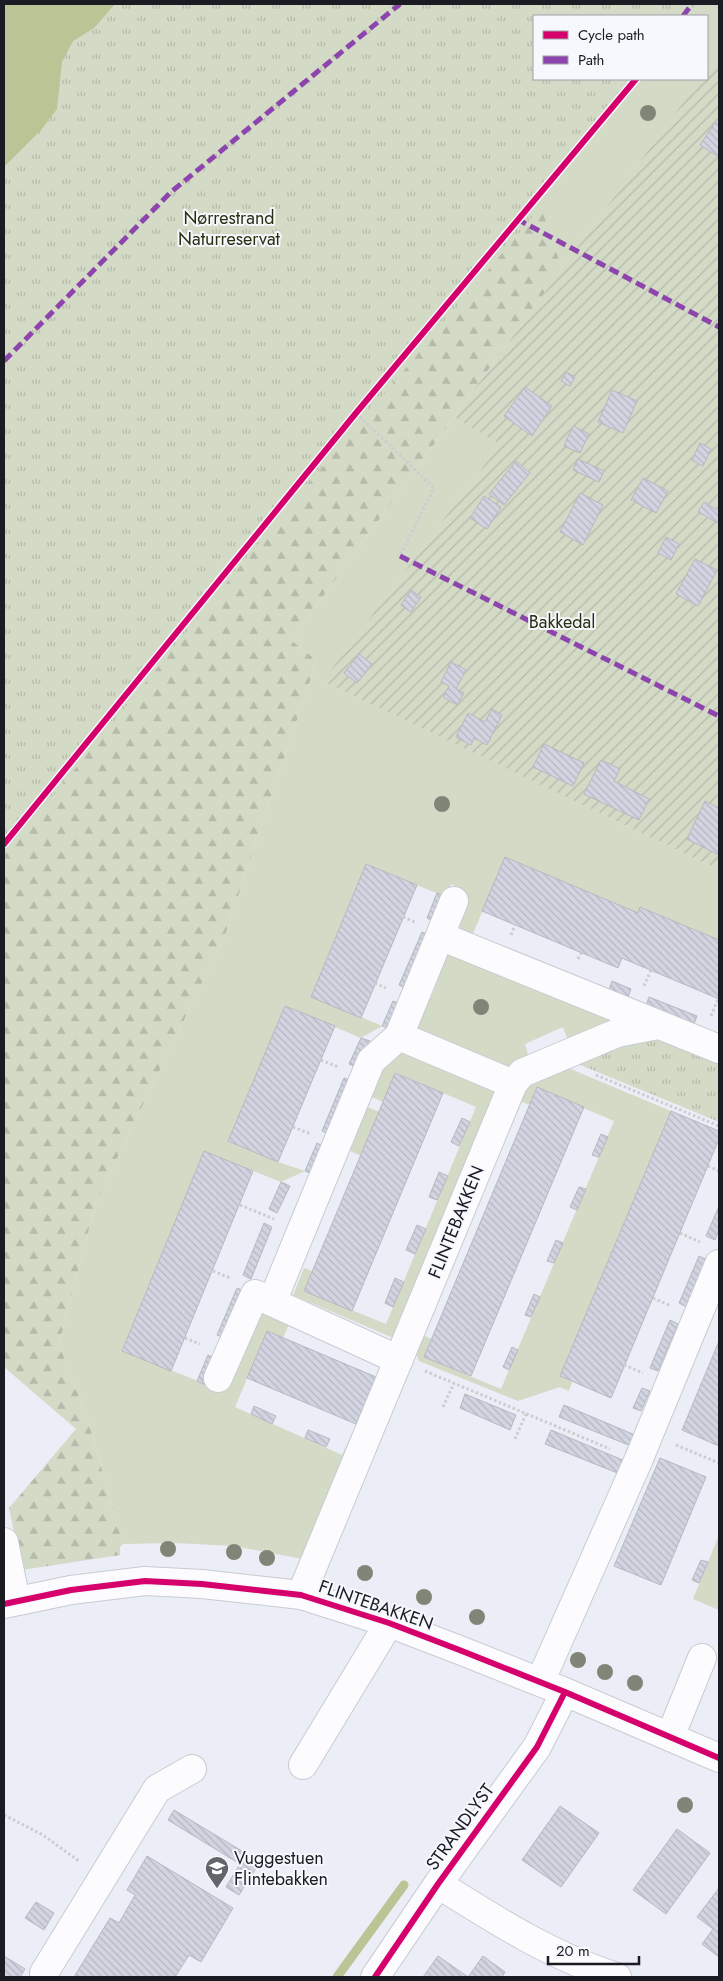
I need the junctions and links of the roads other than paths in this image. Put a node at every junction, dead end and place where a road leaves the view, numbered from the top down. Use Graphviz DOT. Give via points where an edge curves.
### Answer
graph roads {
  1 [pos="454,901"];
  2 [pos="440,936"];
  3 [pos="658,1025"];
  4 [pos="399,1036"];
  5 [pos="719,1049"];
  6 [pos="513,1084"];
  7 [pos="719,1264"];
  8 [pos="272,1302"];
  9 [pos="399,1360"];
  10 [pos="218,1378"];
  11 [pos="4,1542"];
  12 [pos="301,1595"];
  13 [pos="10,1602"];
  14 [pos="389,1622"];
  15 [pos="702,1658"];
  16 [pos="553,1687"];
  17 [pos="670,1737"];
  18 [pos="719,1758"];
  19 [pos="303,1765"];
  20 [pos="192,1769"];
  21 [pos="438,1884"];
  22 [pos="44,1973"];
  23 [pos="375,1977"];
  24 [pos="617,1977"];
  1 -- 2 [label="street"];
  2 -- 3 [label="street"];
  2 -- 4 [label="street"];
  3 -- 5 [label="street"];
  3 -- 6 [label="street, FLINTEBAKKEN" via="617,1033 522,1073"];
  4 -- 6 [label="street"];
  4 -- 8 [label="street" via="371,1061"];
  6 -- 9 [label="street, FLINTEBAKKEN"];
  7 -- 16 [label="street, STRANDLYST" via="638,1461 574,1605"];
  8 -- 9 [label="street"];
  8 -- 10 [label="street" via="255,1294"];
  9 -- 12 [label="street, FLINTEBAKKEN"];
  11 -- 13 [label="street"];
  12 -- 13 [label="street, FLINTEBAKKEN" via="145,1581"];
  12 -- 14 [label="street, FLINTEBAKKEN"];
  14 -- 16 [label="street, FLINTEBAKKEN"];
  14 -- 19 [label="street"];
  15 -- 17 [label="street"];
  16 -- 17 [label="street, FLINTEBAKKEN"];
  16 -- 21 [label="street, STRANDLYST" via="536,1747"];
  17 -- 18 [label="street, FLINTEBAKKEN"];
  20 -- 22 [label="street" via="157,1789"];
  21 -- 23 [label="street, STRANDLYST"];
  21 -- 24 [label="street" via="536,1943 590,1969"];
}
